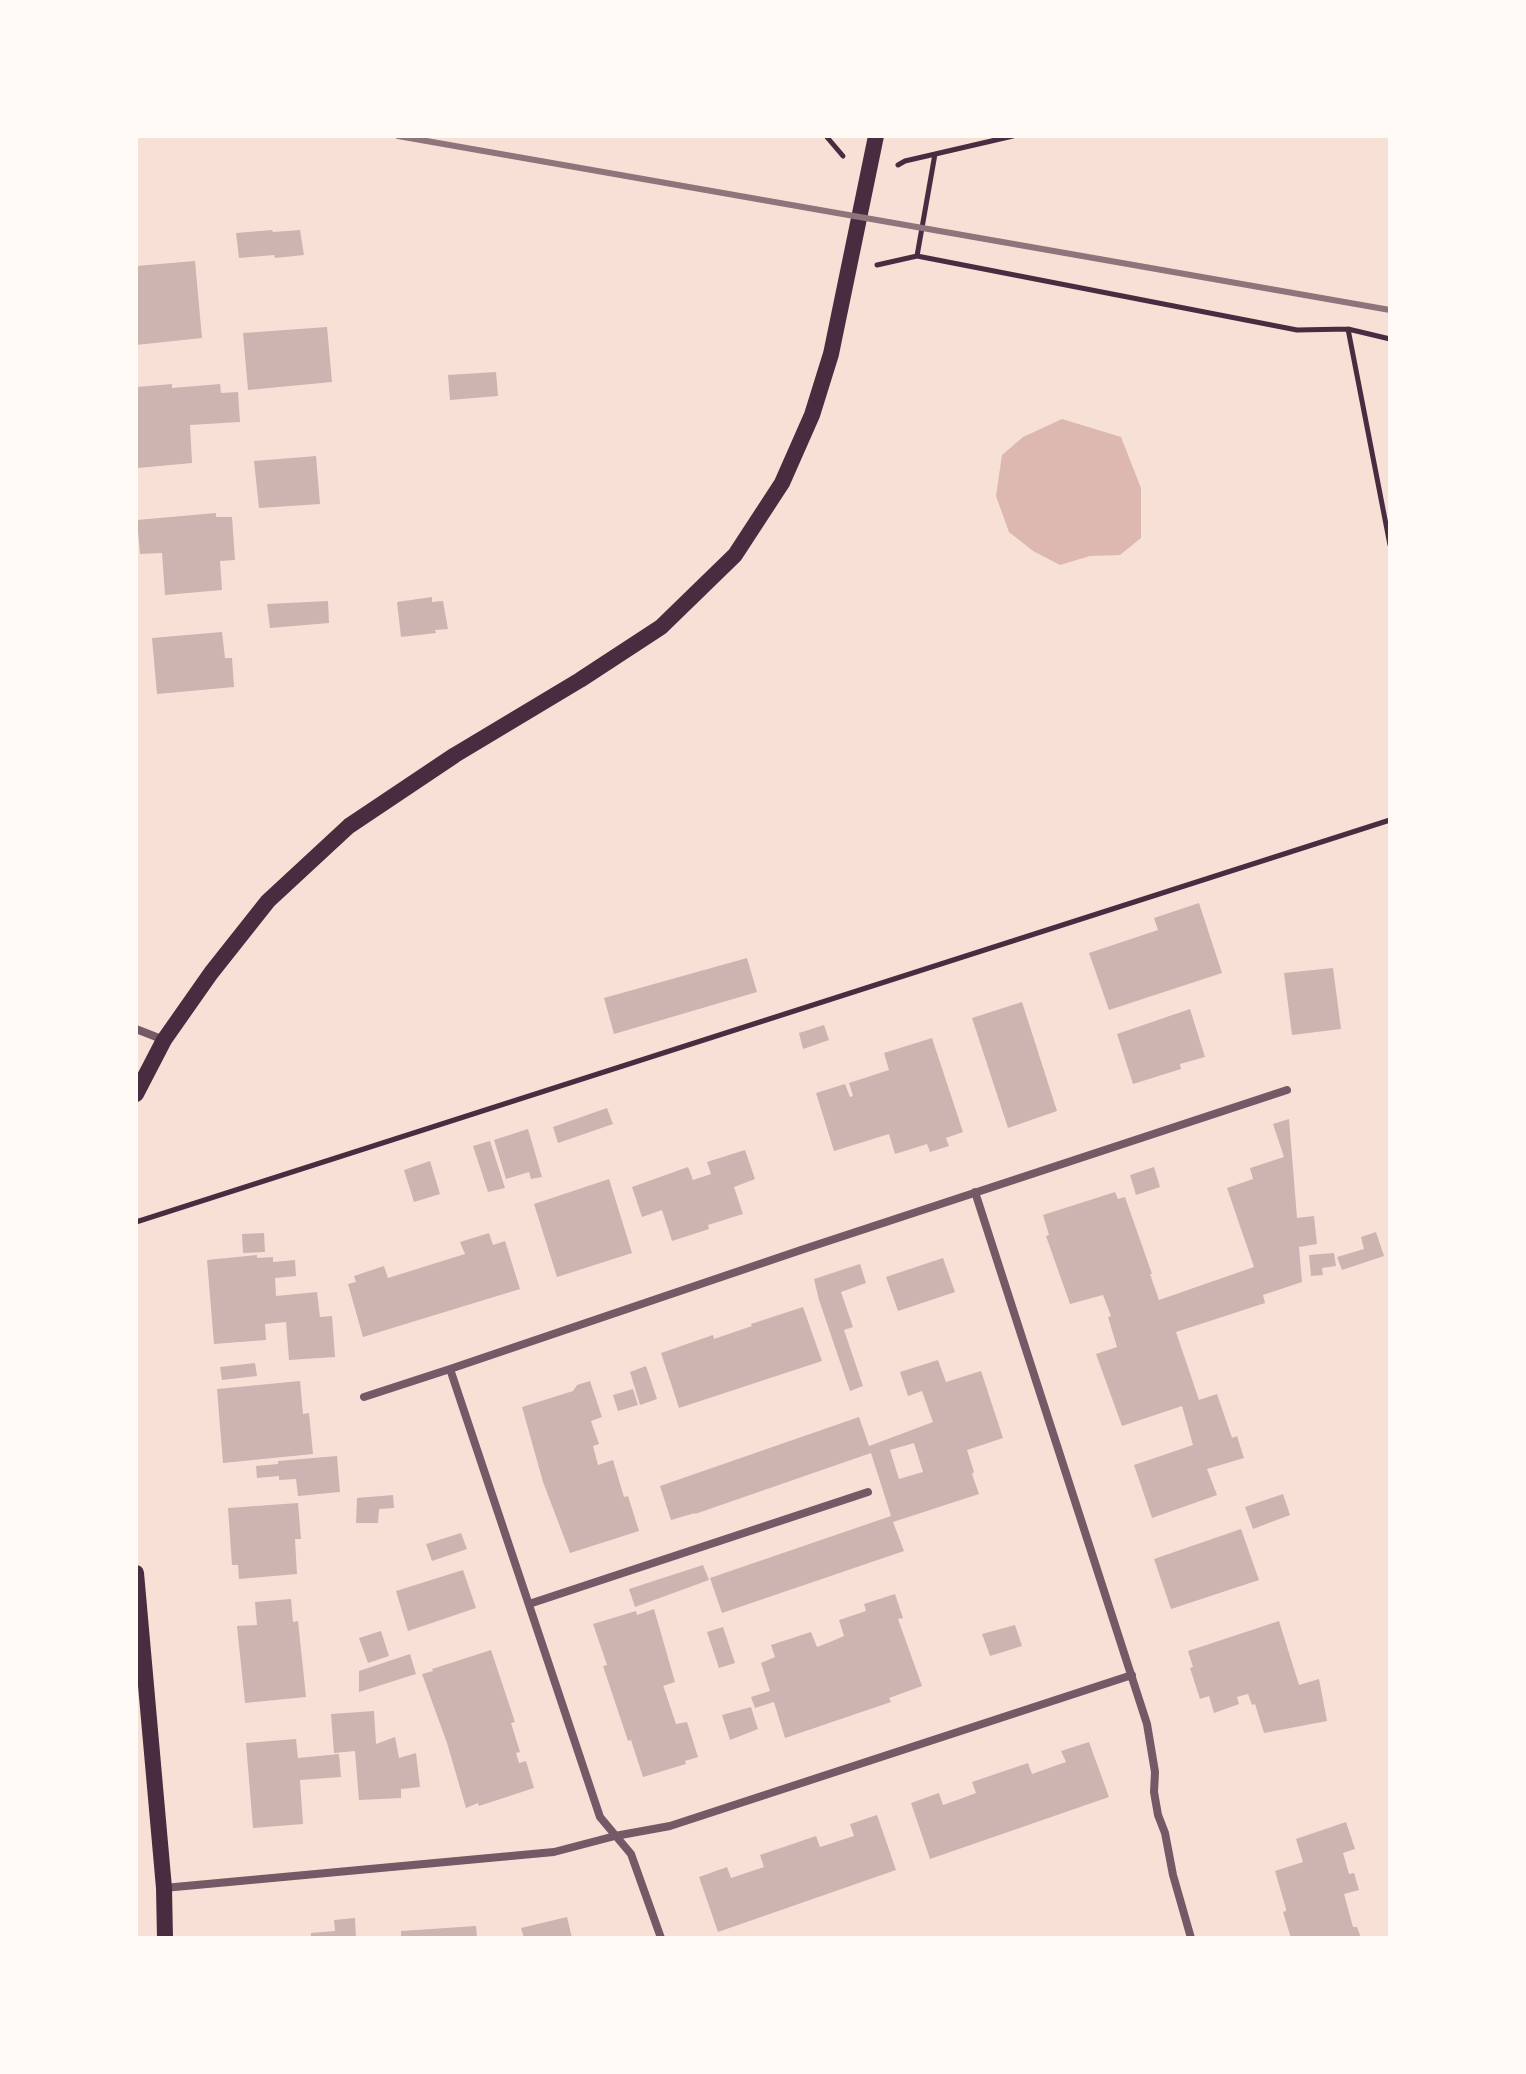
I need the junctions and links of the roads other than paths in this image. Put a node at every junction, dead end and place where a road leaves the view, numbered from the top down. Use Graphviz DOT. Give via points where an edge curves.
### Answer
graph roads {
  1 [pos="876,136"];
  2 [pos="136,1029"];
  3 [pos="164,1040"];
  4 [pos="1287,1090"];
  5 [pos="136,1094"];
  6 [pos="975,1192"];
  7 [pos="450,1369"];
  8 [pos="364,1397"];
  9 [pos="868,1492"];
  10 [pos="136,1573"];
  11 [pos="529,1604"];
  12 [pos="1132,1675"];
  13 [pos="615,1836"];
  14 [pos="164,1888"];
  15 [pos="165,1938"];
  16 [pos="661,1938"];
  17 [pos="1191,1938"];
  1 -- 3 [label="main road" via="831,354 812,415 782,483 735,555 661,627 349,826 268,901"];
  2 -- 3 [label="street"];
  3 -- 5 [label="main road"];
  4 -- 6 [label="street"];
  6 -- 7 [label="street"];
  6 -- 12 [label="street"];
  7 -- 8 [label="street"];
  7 -- 11 [label="street"];
  9 -- 11 [label="street"];
  10 -- 14 [label="main road"];
  11 -- 13 [label="street" via="600,1817"];
  12 -- 13 [label="street" via="670,1826"];
  12 -- 17 [label="street" via="1147,1724 1158,1815"];
  13 -- 14 [label="street" via="554,1852"];
  13 -- 16 [label="street" via="631,1854"];
  14 -- 15 [label="main road"];
}
